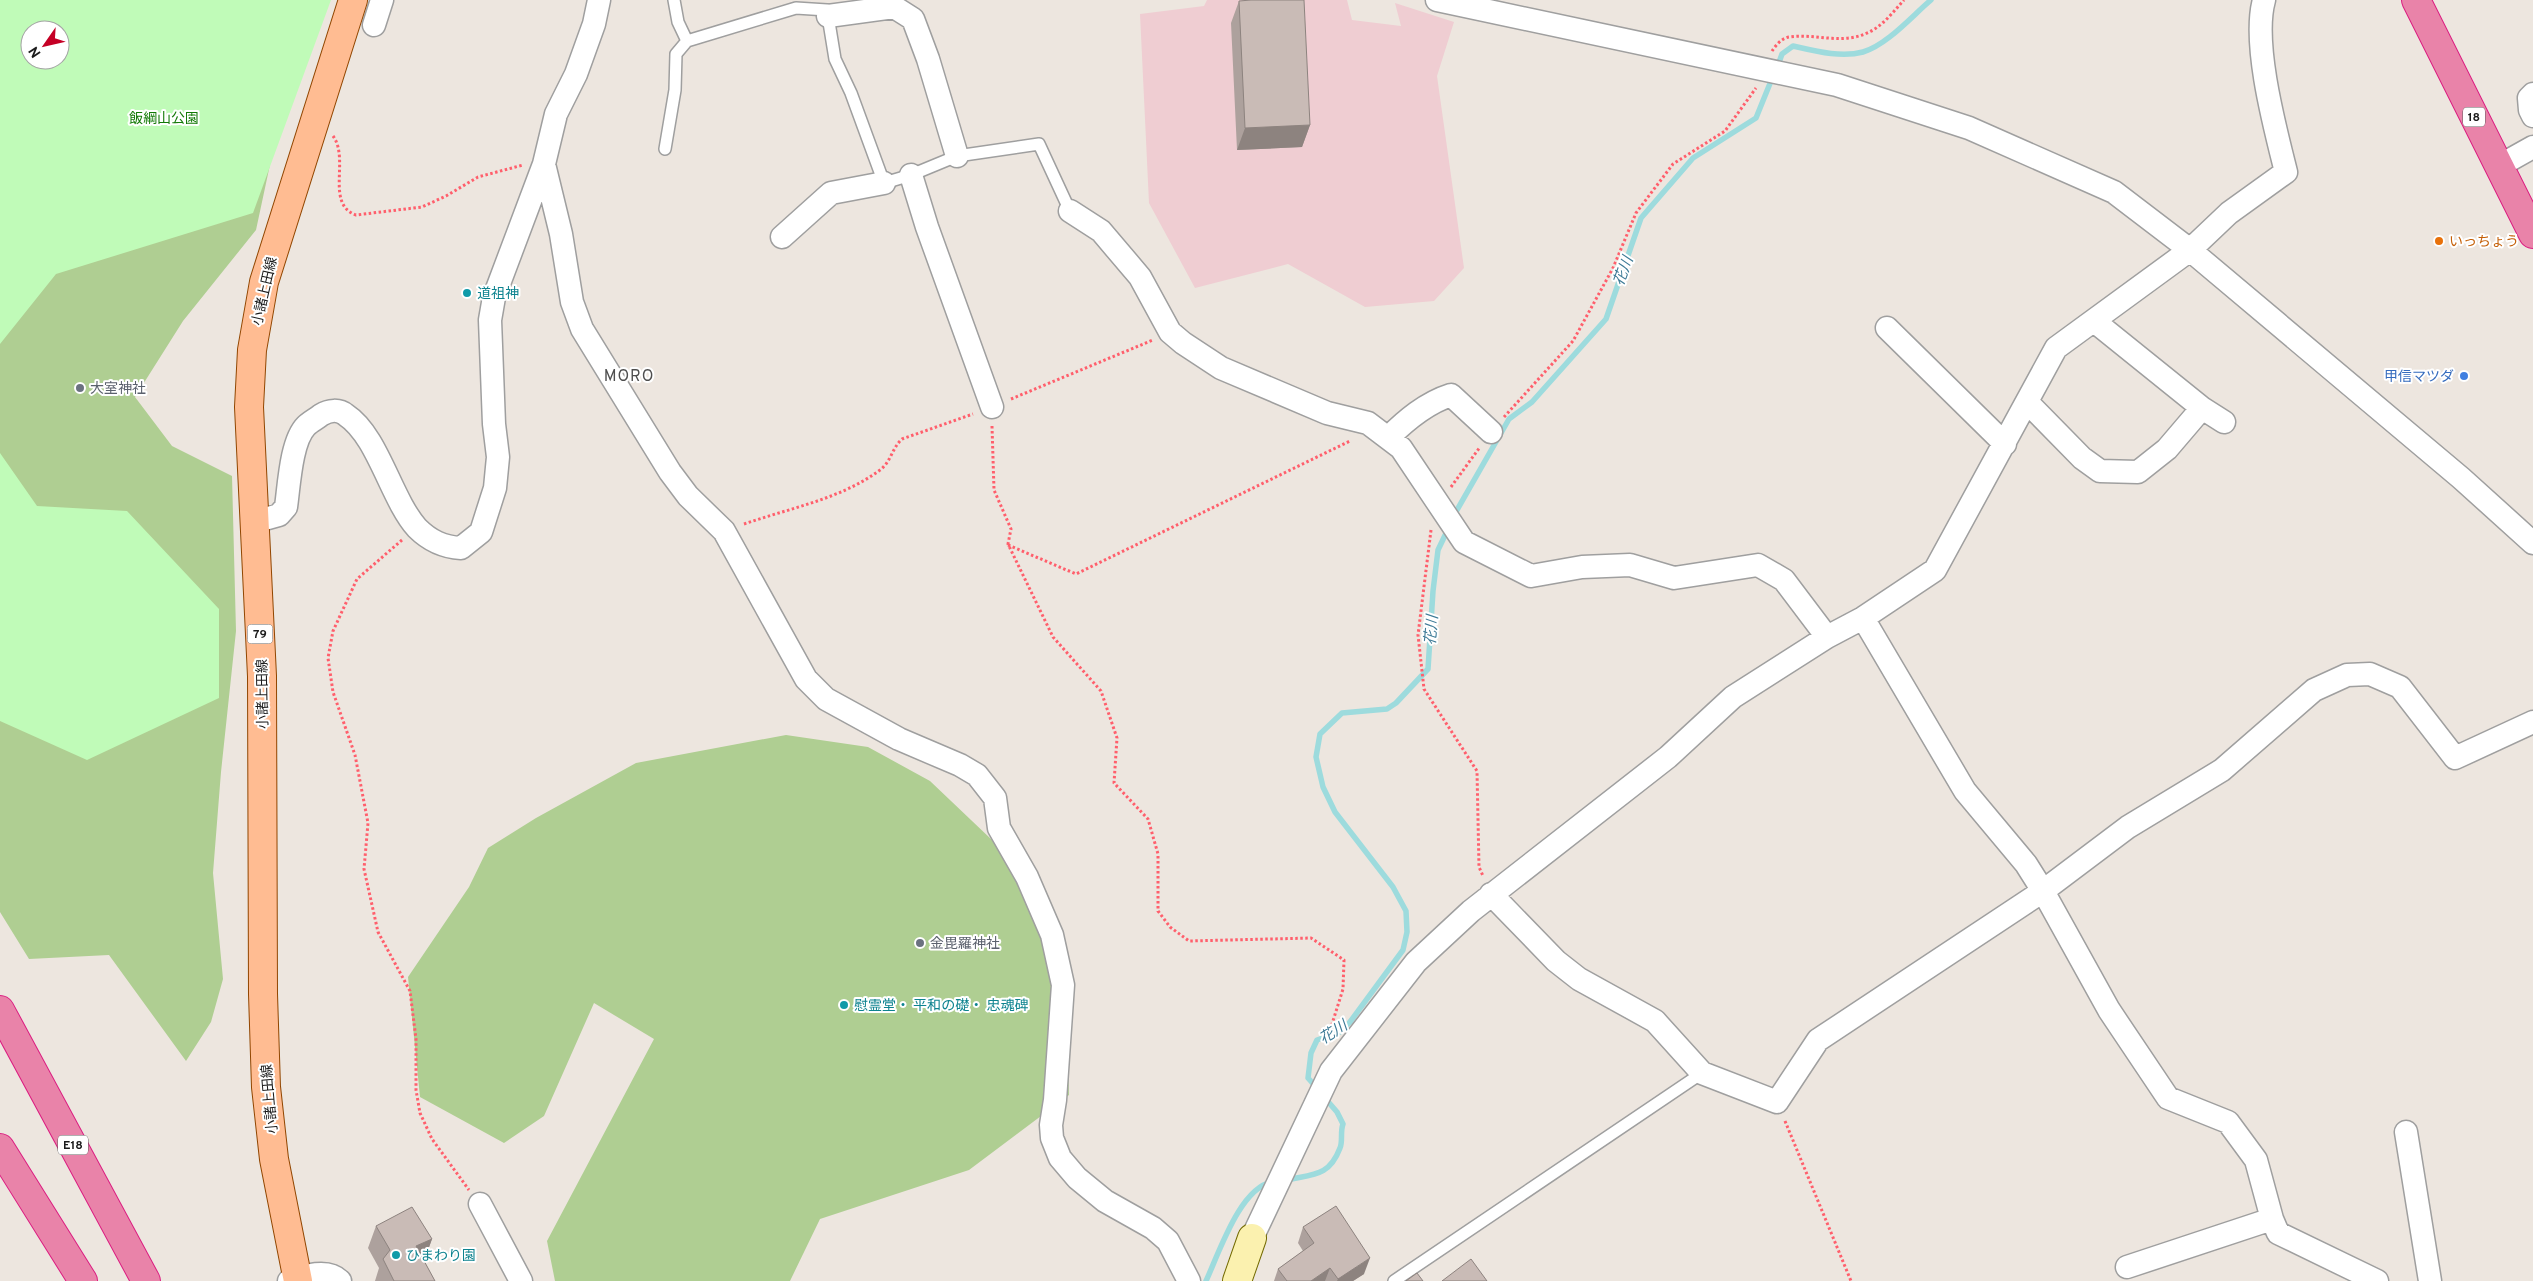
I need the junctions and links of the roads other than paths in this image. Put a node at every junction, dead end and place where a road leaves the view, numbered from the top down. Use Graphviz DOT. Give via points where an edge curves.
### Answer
graph roads {
  1 [pos="353,0"];
  2 [pos="382,0"];
  3 [pos="599,0"];
  4 [pos="674,0"];
  5 [pos="1437,0"];
  6 [pos="2264,0"];
  7 [pos="2416,0"];
  8 [pos="888,4"];
  9 [pos="828,16"];
  10 [pos="374,25"];
  11 [pos="687,41"];
  12 [pos="2533,94"];
  13 [pos="2533,116"];
  14 [pos="2533,147"];
  15 [pos="665,149"];
  16 [pos="957,156"];
  17 [pos="544,164"];
  18 [pos="2499,166"];
  19 [pos="911,175"];
  20 [pos="884,183"];
  21 [pos="1070,211"];
  22 [pos="2533,234"];
  23 [pos="782,237"];
  24 [pos="2190,250"];
  25 [pos="2094,321"];
  26 [pos="1887,328"];
  27 [pos="2028,403"];
  28 [pos="992,408"];
  29 [pos="2202,408"];
  30 [pos="2224,422"];
  31 [pos="1491,432"];
  32 [pos="1381,433"];
  33 [pos="2005,444"];
  34 [pos="254,522"];
  35 [pos="2533,543"];
  36 [pos="1864,618"];
  37 [pos="1827,637"];
  38 [pos="2533,722"];
  39 [pos="2043,891"];
  40 [pos="1491,894"];
  41 [pos="0,1010"];
  42 [pos="1702,1073"];
  43 [pos="2406,1132"];
  44 [pos="0,1148"];
  45 [pos="480,1204"];
  46 [pos="2272,1219"];
  47 [pos="1252,1238"];
  48 [pos="2127,1267"];
  49 [pos="295,1280"];
  50 [pos="83,1281"];
  51 [pos="146,1281"];
  52 [pos="340,1281"];
  53 [pos="521,1281"];
  54 [pos="1189,1281"];
  55 [pos="1237,1281"];
  56 [pos="1394,1281"];
  57 [pos="2377,1281"];
  58 [pos="2430,1281"];
  1 -- 34 [label="main road, 小諸上田線 / 79" via="257,314 249,379"];
  2 -- 10 [label="street"];
  3 -- 17 [label="street" via="576,74 556,114"];
  4 -- 11 [label="lane" via="678,22"];
  5 -- 24 [label="street" via="1837,84 1969,128 2114,192"];
  6 -- 24 [label="street" via="2261,9 2263,64 2286,172 2229,212"];
  7 -- 18 [label="highway, 18"];
  8 -- 9 [label="street"];
  8 -- 16 [label="street" via="913,19"];
  9 -- 11 [label="lane" via="827,10 796,8"];
  9 -- 20 [label="lane" via="835,59"];
  11 -- 15 [label="lane" via="676,54 675,90"];
  12 -- 13 [label="street" via="2529,98"];
  14 -- 18 [label="street"];
  16 -- 19 [label="lane"];
  16 -- 21 [label="lane" via="1040,144"];
  17 -- 34 [label="street" via="494,297 490,320 498,457 495,488 481,532 461,548 445,547 431,540 417,527 367,439 346,414 335,411 325,413 305,427 297,442 286,507 279,516"];
  17 -- 54 [label="street" via="572,302 582,329 670,472 688,496 724,531 806,679 826,699 899,739 960,765 977,776 996,798 999,828 1027,877 1052,935 1063,985 1055,1100 1050,1125 1052,1138 1060,1158 1077,1178 1105,1201 1153,1228 1168,1241"];
  18 -- 22 [label="highway, 18"];
  19 -- 20 [label="lane"];
  19 -- 28 [label="street"];
  20 -- 23 [label="street" via="831,193"];
  21 -- 32 [label="street" via="1101,231 1140,277 1170,332 1221,368 1327,413 1368,423"];
  24 -- 25 [label="street"];
  24 -- 35 [label="street" via="2462,478"];
  25 -- 27 [label="street" via="2056,348"];
  25 -- 29 [label="street"];
  26 -- 33 [label="street"];
  27 -- 29 [label="street" via="2082,458 2100,471 2138,472 2167,449"];
  27 -- 33 [label="street"];
  29 -- 30 [label="street"];
  31 -- 32 [label="street" via="1451,395 1439,398"];
  32 -- 37 [label="street" via="1401,448 1464,542 1531,576 1582,566 1630,566 1674,578 1758,565 1784,580"];
  33 -- 36 [label="street" via="1935,570"];
  34 -- 49 [label="main road, 小諸上田線 / 79" via="262,676 266,1087 274,1159"];
  36 -- 37 [label="street"];
  36 -- 39 [label="street" via="1965,791 2026,864"];
  37 -- 40 [label="street" via="1733,697 1668,757"];
  38 -- 39 [label="street" via="2455,758 2400,687 2370,674 2347,675 2314,690 2222,770 2128,827"];
  39 -- 42 [label="street" via="1818,1040 1777,1102"];
  39 -- 46 [label="street" via="2109,1010 2168,1098 2228,1122 2256,1160"];
  40 -- 42 [label="street" via="1556,962 1596,990 1656,1021"];
  40 -- 47 [label="street" via="1416,962 1331,1071"];
  41 -- 51 [label="highway, E18"];
  42 -- 56 [label="lane"];
  43 -- 58 [label="street"];
  44 -- 50 [label="highway"];
  45 -- 53 [label="street"];
  46 -- 48 [label="street"];
  46 -- 57 [label="street" via="2278,1233"];
  47 -- 55 [label="street"];
  49 -- 52 [label="street" via="322,1274 335,1276"];
}
